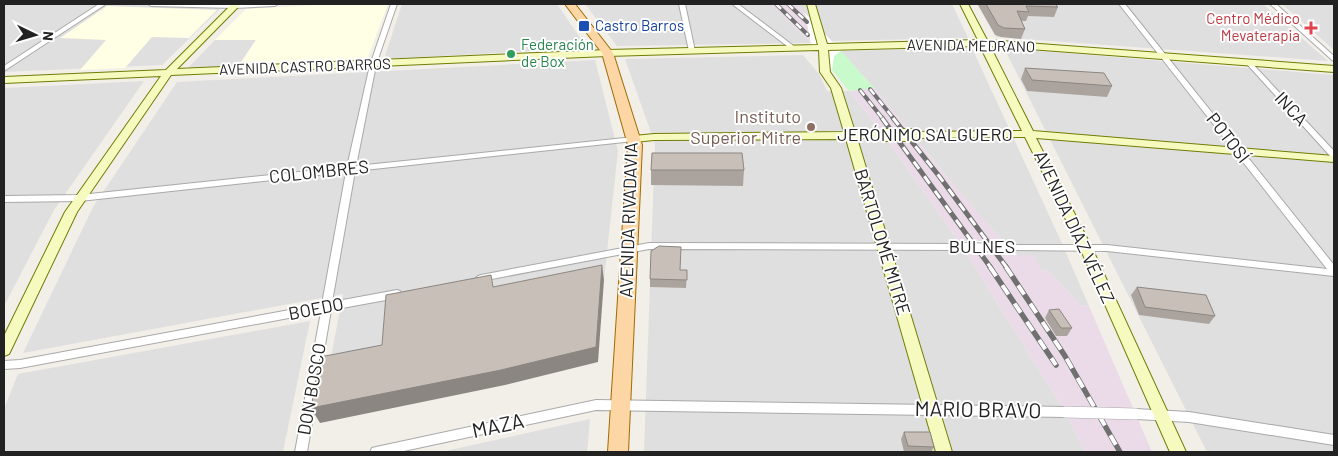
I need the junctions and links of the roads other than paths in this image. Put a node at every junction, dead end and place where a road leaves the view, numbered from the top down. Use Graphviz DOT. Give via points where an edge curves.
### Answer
graph roads {
  1 [pos="103,4"];
  2 [pos="151,4"];
  3 [pos="275,4"];
  4 [pos="394,4"];
  5 [pos="570,4"];
  6 [pos="682,4"];
  7 [pos="735,4"];
  8 [pos="811,4"];
  9 [pos="964,4"];
  10 [pos="1122,4"];
  11 [pos="1273,4"];
  12 [pos="236,5"];
  13 [pos="984,43"];
  14 [pos="823,47"];
  15 [pos="793,48"];
  16 [pos="692,51"];
  17 [pos="607,53"];
  18 [pos="1165,56"];
  19 [pos="1334,59"];
  20 [pos="1248,62"];
  21 [pos="373,65"];
  22 [pos="4,69"];
  23 [pos="1334,69"];
  24 [pos="168,73"];
  25 [pos="4,82"];
  26 [pos="1031,134"];
  27 [pos="850,135"];
  28 [pos="634,139"];
  29 [pos="1239,152"];
  30 [pos="1334,157"];
  31 [pos="351,168"];
  32 [pos="80,198"];
  33 [pos="5,200"];
  34 [pos="884,247"];
  35 [pos="1086,248"];
  36 [pos="629,250"];
  37 [pos="1334,272"];
  38 [pos="469,280"];
  39 [pos="412,291"];
  40 [pos="326,307"];
  41 [pos="4,350"];
  42 [pos="4,364"];
  43 [pos="620,405"];
  44 [pos="932,410"];
  45 [pos="1161,416"];
  46 [pos="1334,440"];
  47 [pos="301,452"];
  48 [pos="376,452"];
  49 [pos="618,452"];
  50 [pos="944,452"];
  51 [pos="1178,452"];
  1 -- 22 [label="street"];
  2 -- 12 [label="street"];
  3 -- 12 [label="street"];
  4 -- 21 [label="street, DON BOSCO"];
  5 -- 17 [label="main road, AVENIDA RIVADAVIA"];
  6 -- 16 [label="street"];
  7 -- 15 [label="street"];
  8 -- 14 [label="main road, BARTOLOMÉ MITRE"];
  9 -- 13 [label="main road, AVENIDA DÍAZ VÉLEZ"];
  10 -- 18 [label="street, POTOSÍ"];
  11 -- 19 [label="street"];
  12 -- 24 [label="main road"];
  13 -- 14 [label="main road, AVENIDA MEDRANO"];
  13 -- 18 [label="main road, AVENIDA MEDRANO"];
  13 -- 26 [label="main road, AVENIDA DÍAZ VÉLEZ"];
  14 -- 15 [label="main road, AVENIDA MEDRANO"];
  14 -- 27 [label="main road, BARTOLOMÉ MITRE" via="825,72 836,88"];
  15 -- 16 [label="main road, AVENIDA MEDRANO"];
  16 -- 17 [label="main road, AVENIDA MEDRANO"];
  17 -- 21 [label="main road, AVENIDA CASTRO BARROS"];
  17 -- 28 [label="main road, AVENIDA RIVADAVIA"];
  18 -- 20 [label="main road, AVENIDA MEDRANO"];
  18 -- 29 [label="street, POTOSÍ"];
  20 -- 23 [label="main road, AVENIDA MEDRANO"];
  20 -- 30 [label="street, INCA"];
  21 -- 24 [label="main road, AVENIDA CASTRO BARROS"];
  21 -- 31 [label="street, DON BOSCO"];
  24 -- 25 [label="main road, AVENIDA CASTRO BARROS"];
  24 -- 32 [label="main road"];
  26 -- 27 [label="main road, JERÓNIMO SALGUERO, bridge"];
  26 -- 29 [label="main road, JERÓNIMO SALGUERO"];
  26 -- 35 [label="main road, AVENIDA DÍAZ VÉLEZ"];
  27 -- 28 [label="main road, JERÓNIMO SALGUERO"];
  27 -- 34 [label="main road, BARTOLOMÉ MITRE"];
  28 -- 31 [label="street, COLOMBRES"];
  28 -- 36 [label="main road, AVENIDA RIVADAVIA"];
  29 -- 30 [label="main road, JERÓNIMO SALGUERO"];
  29 -- 37 [label="street, POTOSÍ"];
  31 -- 32 [label="street, COLOMBRES"];
  31 -- 40 [label="street, DON BOSCO"];
  32 -- 33 [label="street, COLOMBRES"];
  32 -- 41 [label="main road"];
  34 -- 35 [label="street, BULNES, bridge"];
  34 -- 36 [label="street, BULNES" via="649,246"];
  34 -- 44 [label="main road, BARTOLOMÉ MITRE"];
  35 -- 37 [label="street, BULNES"];
  35 -- 45 [label="main road, AVENIDA DÍAZ VÉLEZ"];
  36 -- 38 [label="street"];
  36 -- 43 [label="main road, AVENIDA RIVADAVIA"];
  39 -- 40 [label="street, BOEDO"];
  40 -- 42 [label="street, BOEDO" via="20,364"];
  40 -- 47 [label="street, DON BOSCO"];
  43 -- 44 [label="street, MARIO BRAVO"];
  43 -- 48 [label="street, MAZA" via="596,404"];
  43 -- 49 [label="main road, AVENIDA RIVADAVIA"];
  44 -- 45 [label="street, MARIO BRAVO, bridge"];
  44 -- 50 [label="main road, BARTOLOMÉ MITRE"];
  45 -- 46 [label="street, MARIO BRAVO" via="1189,417"];
  45 -- 51 [label="main road, AVENIDA DÍAZ VÉLEZ"];
}
